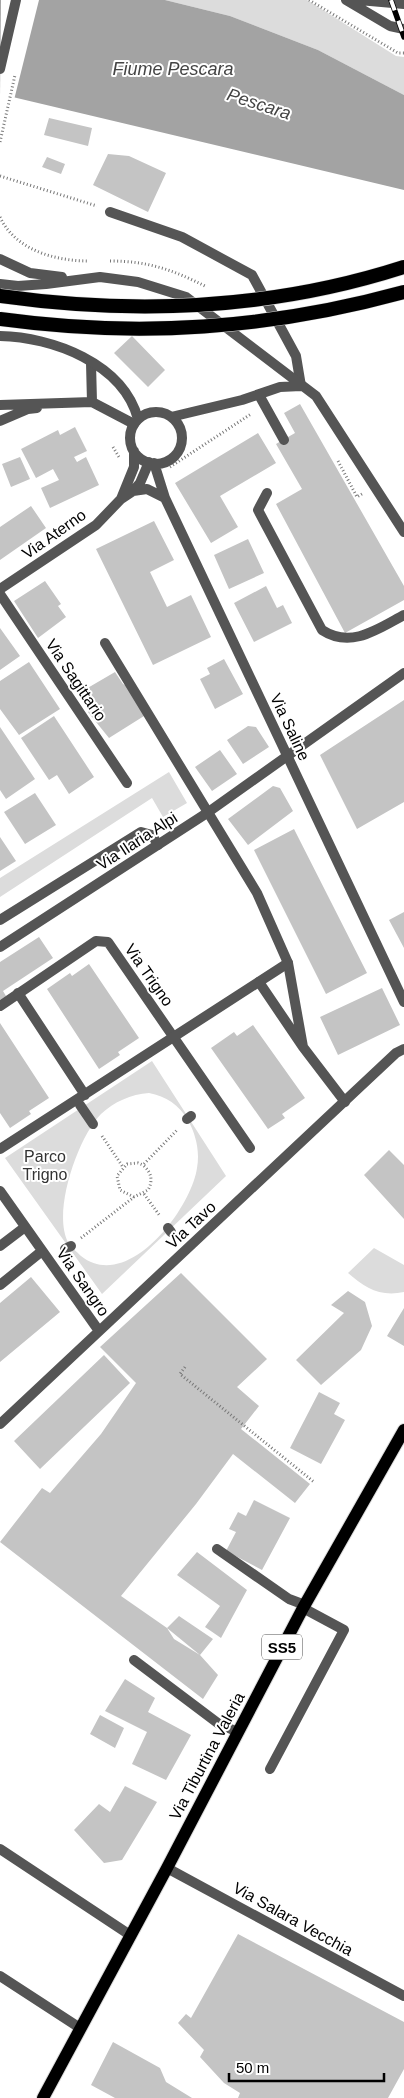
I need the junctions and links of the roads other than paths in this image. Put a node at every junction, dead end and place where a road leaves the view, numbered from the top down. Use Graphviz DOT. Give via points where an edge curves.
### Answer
graph roads {
  1 [pos="16,0"];
  2 [pos="346,0"];
  3 [pos="360,0"];
  4 [pos="404,4"];
  5 [pos="404,29"];
  6 [pos="0,69"];
  7 [pos="110,212"];
  8 [pos="0,259"];
  9 [pos="404,267"];
  10 [pos="82,278"];
  11 [pos="0,284"];
  12 [pos="404,292"];
  13 [pos="0,296"];
  14 [pos="0,319"];
  15 [pos="0,336"];
  16 [pos="91,362"];
  17 [pos="301,386"];
  18 [pos="258,394"];
  19 [pos="92,402"];
  20 [pos="0,405"];
  21 [pos="171,417"];
  22 [pos="0,421"];
  23 [pos="136,422"];
  24 [pos="284,440"];
  25 [pos="134,451"];
  26 [pos="152,463"];
  27 [pos="133,491"];
  28 [pos="267,493"];
  29 [pos="165,498"];
  30 [pos="121,499"];
  31 [pos="404,532"];
  32 [pos="0,589"];
  33 [pos="0,594"];
  34 [pos="404,616"];
  35 [pos="105,642"];
  36 [pos="404,673"];
  37 [pos="287,756"];
  38 [pos="127,783"];
  39 [pos="207,813"];
  40 [pos="158,845"];
  41 [pos="0,920"];
  42 [pos="0,947"];
  43 [pos="288,963"];
  44 [pos="259,982"];
  45 [pos="18,993"];
  46 [pos="404,1002"];
  47 [pos="0,1006"];
  48 [pos="174,1038"];
  49 [pos="303,1047"];
  50 [pos="404,1049"];
  51 [pos="85,1095"];
  52 [pos="345,1102"];
  53 [pos="80,1105"];
  54 [pos="94,1124"];
  55 [pos="250,1148"];
  56 [pos="0,1150"];
  57 [pos="0,1191"];
  58 [pos="25,1226"];
  59 [pos="0,1246"];
  60 [pos="42,1251"];
  61 [pos="0,1285"];
  62 [pos="99,1331"];
  63 [pos="0,1424"];
  64 [pos="404,1430"];
  65 [pos="217,1549"];
  66 [pos="304,1606"];
  67 [pos="134,1660"];
  68 [pos="238,1732"];
  69 [pos="270,1769"];
  70 [pos="0,1849"];
  71 [pos="167,1868"];
  72 [pos="130,1936"];
  73 [pos="0,1976"];
  74 [pos="404,1996"];
  75 [pos="80,2028"];
  76 [pos="43,2098"];
  1 -- 6 [label="street"];
  2 -- 5 [label="street" via="390,26"];
  3 -- 4 [label="street"];
  7 -- 17 [label="street" via="182,237 252,275 296,356"];
  8 -- 10 [label="street" via="35,274"];
  9 -- 13 [label="highway, bridge" via="322,288 250,301 121,307"];
  10 -- 11 [label="street" via="37,284"];
  10 -- 17 [label="street" via="138,282 186,297"];
  12 -- 14 [label="highway, bridge" via="313,314 216,327 73,328"];
  15 -- 16 [label="street" via="17,336 58,345"];
  16 -- 19 [label="street"];
  16 -- 23 [label="street" via="124,392 135,409"];
  17 -- 18 [label="street" via="280,387"];
  17 -- 31 [label="street" via="316,396"];
  18 -- 21 [label="street"];
  18 -- 24 [label="street"];
  19 -- 20 [label="street"];
  19 -- 22 [label="street" via="28,409"];
  19 -- 23 [label="street"];
  21 -- 23 [label="street" via="158,412 144,415"];
  21 -- 26 [label="street" via="179,426 181,444 171,458"];
  23 -- 25 [label="street" via="130,441"];
  25 -- 26 [label="street"];
  25 -- 30 [label="street, Via Aterno" via="134,467"];
  26 -- 27 [label="street, Via Aterno"];
  26 -- 29 [label="street, Via Saline"];
  27 -- 29 [label="street" via="148,489"];
  27 -- 30 [label="street, Via Aterno"];
  28 -- 34 [label="street" via="258,510 322,630 341,637 362,637"];
  29 -- 37 [label="street, Via Saline"];
  30 -- 32 [label="street, Via Aterno" via="96,524"];
  33 -- 38 [label="street, Via Sagittario"];
  35 -- 39 [label="street"];
  36 -- 37 [label="street, Via Ilaria Alpi"];
  37 -- 39 [label="street, Via Ilaria Alpi"];
  37 -- 46 [label="street, Via Saline"];
  39 -- 40 [label="street, Via Ilaria Alpi"];
  39 -- 43 [label="street" via="257,893"];
  40 -- 41 [label="street" via="152,835 141,832"];
  40 -- 42 [label="street, Via Ilaria Alpi"];
  43 -- 44 [label="street"];
  43 -- 49 [label="street"];
  44 -- 48 [label="street"];
  44 -- 49 [label="street"];
  45 -- 47 [label="street, Via Trigno"];
  45 -- 48 [label="street, Via Trigno" via="96,941 108,942"];
  45 -- 51 [label="street"];
  48 -- 51 [label="street"];
  48 -- 55 [label="street"];
  49 -- 52 [label="street"];
  50 -- 52 [label="street, Via Tavo"];
  51 -- 56 [label="street"];
  52 -- 62 [label="street, Via Tavo"];
  53 -- 54 [label="street"];
  57 -- 58 [label="street, Via Sangro"];
  58 -- 59 [label="street"];
  58 -- 60 [label="street, Via Sangro"];
  60 -- 61 [label="street, Via Sangro"];
  60 -- 62 [label="street, Via Sangro"];
  62 -- 63 [label="street, Via Tavo"];
  64 -- 66 [label="main road, Via Tiburtina Valeria / SS5"];
  65 -- 66 [label="street"];
  66 -- 68 [label="main road, Via Tiburtina Valeria / SS5"];
  66 -- 69 [label="street" via="344,1630"];
  67 -- 68 [label="street" via="219,1724"];
  68 -- 71 [label="main road, Via Tiburtina Valeria / SS5"];
  70 -- 72 [label="street"];
  71 -- 72 [label="main road, Via Tiburtina Valeria / SS5"];
  71 -- 74 [label="street, Via Salara Vecchia"];
  72 -- 75 [label="main road, Via Tiburtina Valeria / SS5"];
  73 -- 75 [label="street"];
  75 -- 76 [label="main road, Via Tiburtina Valeria / SS5"];
}
